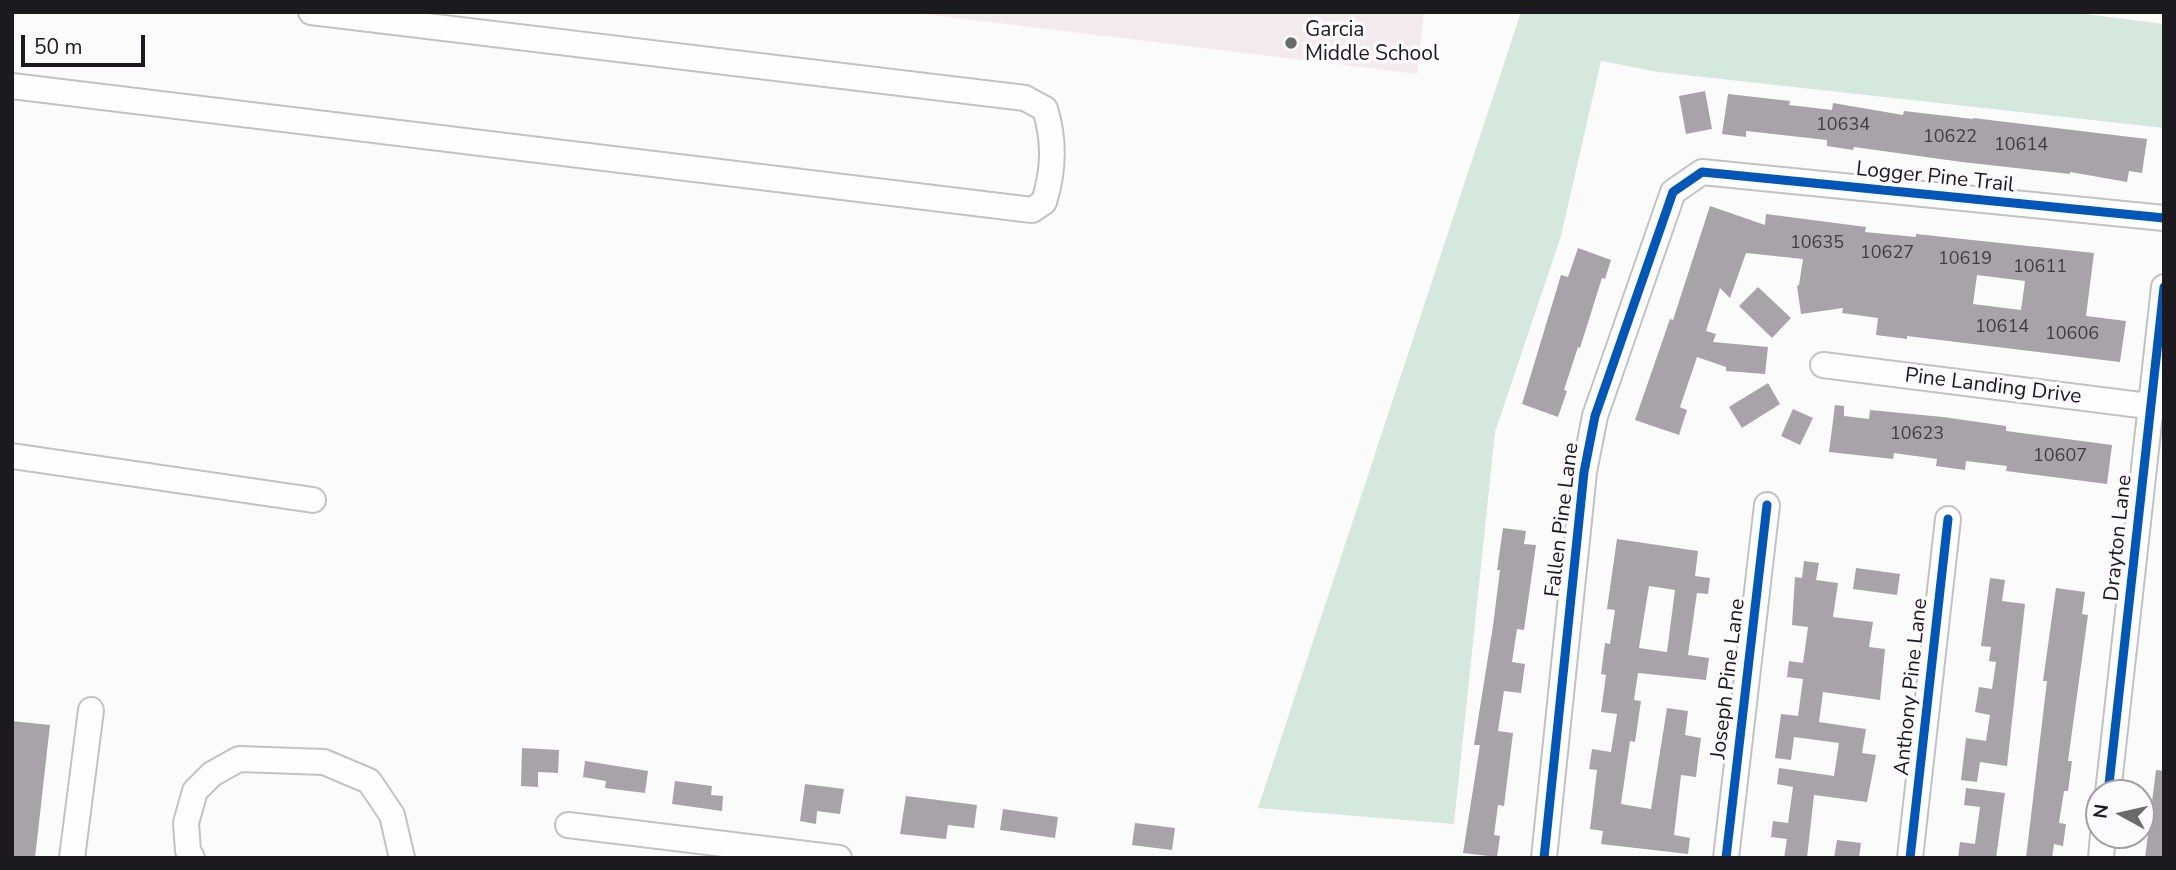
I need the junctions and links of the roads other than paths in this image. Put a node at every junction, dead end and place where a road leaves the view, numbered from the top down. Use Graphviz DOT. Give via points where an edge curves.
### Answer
graph roads {
  1 [pos="311,12"];
  2 [pos="12,86"];
  3 [pos="1702,172"];
  4 [pos="2164,218"];
  5 [pos="2164,286"];
  6 [pos="1823,365"];
  7 [pos="2157,407"];
  8 [pos="12,456"];
  9 [pos="313,500"];
  10 [pos="1767,505"];
  11 [pos="1948,519"];
  12 [pos="91,710"];
  13 [pos="2110,779"];
  14 [pos="568,825"];
  15 [pos="757,853"];
  16 [pos="72,858"];
  17 [pos="192,858"];
  18 [pos="402,858"];
  19 [pos="839,858"];
  20 [pos="1544,858"];
  21 [pos="1726,858"];
  22 [pos="1910,858"];
  1 -- 2 [label="street" via="1025,98 1045,109 1051,128 1050,184 1044,202 1032,210"];
  3 -- 4 [label="street, Logger Pine Trail"];
  3 -- 20 [label="street, Fallen Pine Lane" via="1673,192 1595,416 1584,472"];
  5 -- 7 [label="street, Drayton Lane"];
  6 -- 7 [label="street, Pine Landing Drive"];
  7 -- 13 [label="street, Drayton Lane"];
  8 -- 9 [label="street"];
  10 -- 21 [label="street, Joseph Pine Lane"];
  11 -- 22 [label="street, Anthony Pine Lane"];
  12 -- 16 [label="street"];
  14 -- 15 [label="street"];
  15 -- 19 [label="street"];
  17 -- 18 [label="street" via="186,823 195,791 212,774 239,759 324,762 369,781 392,815"];
}
